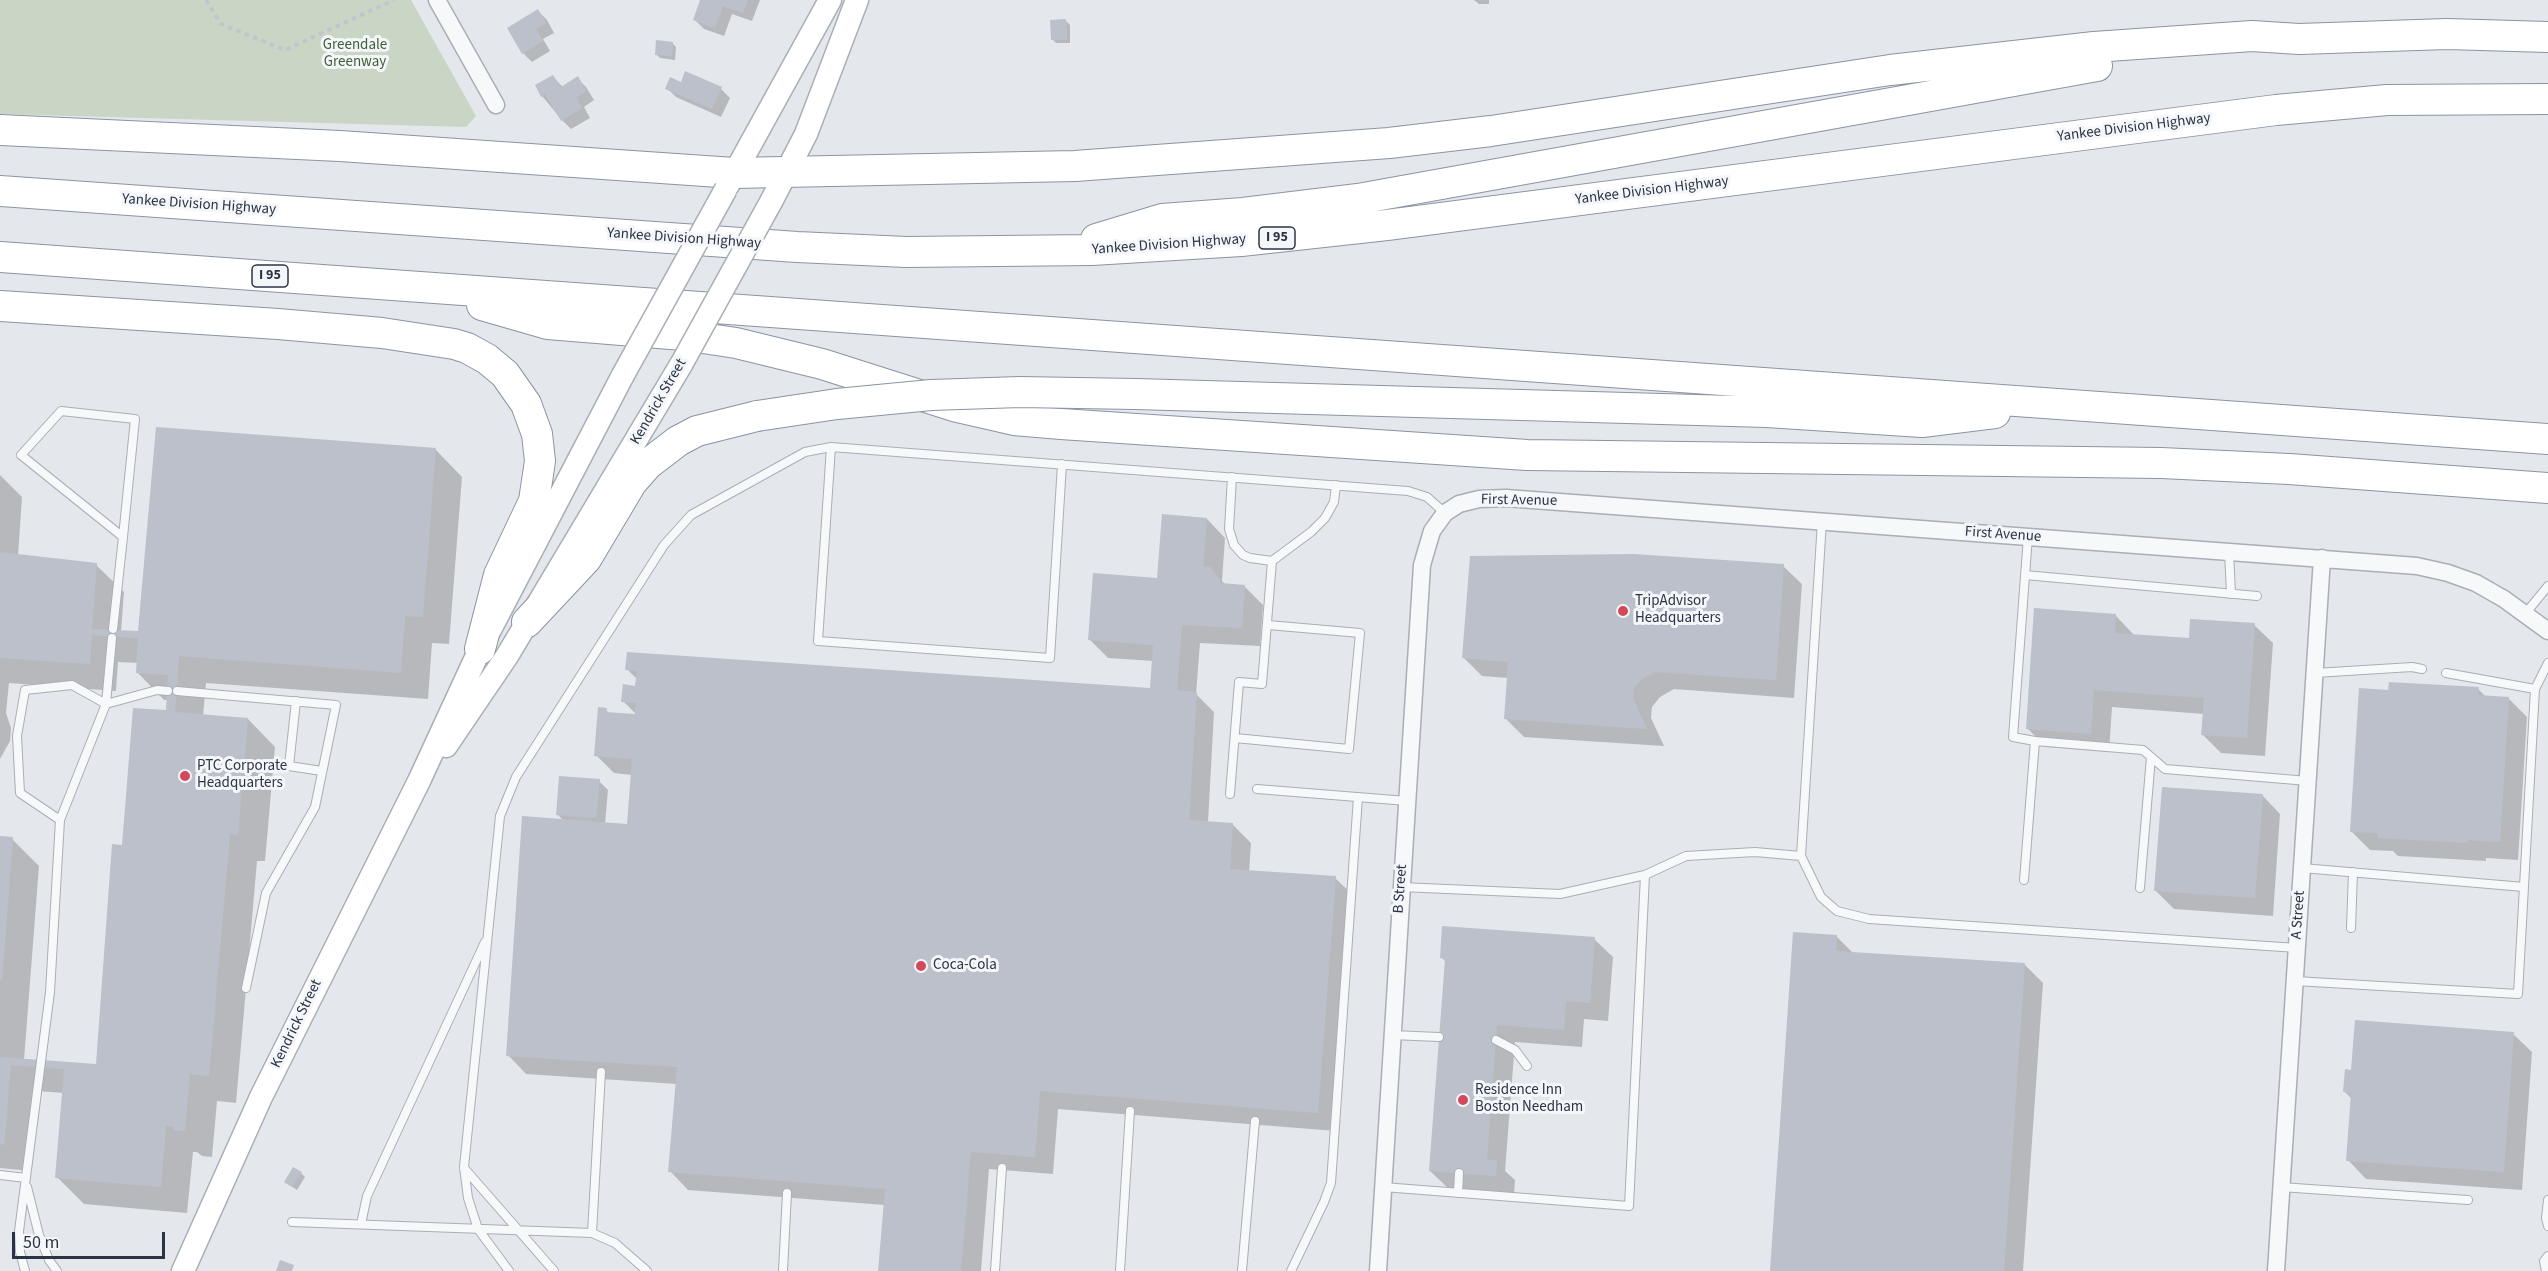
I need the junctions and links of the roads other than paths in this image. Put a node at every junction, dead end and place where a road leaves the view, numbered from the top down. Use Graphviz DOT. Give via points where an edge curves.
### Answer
graph roads {
  1 [pos="437,0"];
  2 [pos="830,0"];
  3 [pos="857,0"];
  4 [pos="2548,37"];
  5 [pos="2299,39"];
  6 [pos="2548,99"];
  7 [pos="496,105"];
  8 [pos="0,129"];
  9 [pos="786,173"];
  10 [pos="730,181"];
  11 [pos="0,191"];
  12 [pos="1055,251"];
  13 [pos="0,257"];
  14 [pos="424,288"];
  15 [pos="0,306"];
  16 [pos="2062,404"];
  17 [pos="2548,438"];
  18 [pos="831,447"];
  19 [pos="1062,464"];
  20 [pos="1232,477"];
  21 [pos="1336,485"];
  22 [pos="2548,488"];
  23 [pos="1445,513"];
  24 [pos="1822,521"];
  25 [pos="123,537"];
  26 [pos="2028,537"];
  27 [pos="2229,551"];
  28 [pos="2322,558"];
  29 [pos="1272,561"];
  30 [pos="2025,575"];
  31 [pos="2548,586"];
  32 [pos="2231,594"];
  33 [pos="2257,596"];
  34 [pos="2525,614"];
  35 [pos="527,622"];
  36 [pos="1268,625"];
  37 [pos="2548,631"];
  38 [pos="480,649"];
  39 [pos="2548,663"];
  40 [pos="2422,669"];
  41 [pos="2315,673"];
  42 [pos="2446,673"];
  43 [pos="2535,689"];
  44 [pos="296,701"];
  45 [pos="106,704"];
  46 [pos="1235,738"];
  47 [pos="2035,741"];
  48 [pos="2151,757"];
  49 [pos="322,771"];
  50 [pos="419,781"];
  51 [pos="2308,781"];
  52 [pos="1257,789"];
  53 [pos="1230,794"];
  54 [pos="1358,797"];
  55 [pos="1407,801"];
  56 [pos="60,820"];
  57 [pos="1801,856"];
  58 [pos="2302,868"];
  59 [pos="2353,872"];
  60 [pos="1645,875"];
  61 [pos="2024,880"];
  62 [pos="1401,887"];
  63 [pos="2524,887"];
  64 [pos="2139,888"];
  65 [pos="2351,928"];
  66 [pos="488,936"];
  67 [pos="2297,948"];
  68 [pos="2295,981"];
  69 [pos="246,988"];
  70 [pos="1392,1035"];
  71 [pos="1439,1036"];
  72 [pos="1496,1040"];
  73 [pos="1527,1066"];
  74 [pos="601,1072"];
  75 [pos="1130,1111"];
  76 [pos="1255,1121"];
  77 [pos="464,1167"];
  78 [pos="1002,1168"];
  79 [pos="1459,1173"];
  80 [pos="0,1175"];
  81 [pos="26,1178"];
  82 [pos="1383,1187"];
  83 [pos="2281,1187"];
  84 [pos="787,1193"];
  85 [pos="1458,1193"];
  86 [pos="2468,1200"];
  87 [pos="2548,1200"];
  88 [pos="292,1222"];
  89 [pos="361,1224"];
  90 [pos="2548,1226"];
  91 [pos="478,1228"];
  92 [pos="519,1230"];
  93 [pos="592,1233"];
  94 [pos="2548,1256"];
  95 [pos="186,1269"];
  96 [pos="25,1271"];
  97 [pos="57,1271"];
  98 [pos="509,1271"];
  99 [pos="554,1271"];
  100 [pos="647,1271"];
  101 [pos="783,1271"];
  102 [pos="995,1271"];
  103 [pos="1120,1271"];
  104 [pos="1242,1271"];
  105 [pos="1291,1271"];
  106 [pos="1378,1271"];
  107 [pos="2276,1271"];
  108 [pos="2546,1271"];
  1 -- 7 [label="street"];
  2 -- 10 [label="main road, Kendrick Street"];
  3 -- 9 [label="main road, Kendrick Street" via="806,134"];
  4 -- 5 [label="highway" via="2438,34"];
  5 -- 9 [label="highway" via="2252,36 1975,59 1568,120 1389,142 1101,165"];
  5 -- 12 [label="highway" via="2037,75 1358,199 1162,219"];
  6 -- 12 [label="highway, Yankee Division Highway / I 95" via="2387,100 2276,110 1324,232 1166,247"];
  8 -- 10 [label="highway" via="340,146"];
  9 -- 10 [label="highway"];
  9 -- 35 [label="main road, Kendrick Street, bridge" via="682,363"];
  10 -- 38 [label="main road, Kendrick Street, bridge"];
  11 -- 12 [label="highway, Yankee Division Highway / I 95" via="797,247 906,252"];
  13 -- 14 [label="highway, I 95"];
  14 -- 16 [label="highway, I 95"];
  14 -- 22 [label="highway" via="548,324 682,334 759,348 822,364 939,403 1014,420 1053,424 1536,456 2161,463"];
  15 -- 38 [label="highway" via="382,333 454,344 487,359 504,374 526,404 537,434 540,460 534,501 499,575"];
  16 -- 17 [label="highway, I 95"];
  16 -- 35 [label="highway, bridge" via="1922,422 1767,412 1135,394 1020,392 857,401 757,416 697,431 678,441 648,464 628,487 586,559"];
  18 -- 19 [label="lane"];
  18 -- 19 [label="lane" via="818,641 1050,658"];
  18 -- 66 [label="lane" via="805,452 702,507 664,544 510,790 499,822"];
  19 -- 20 [label="lane"];
  20 -- 21 [label="lane"];
  20 -- 29 [label="lane" via="1229,529 1234,545 1250,558"];
  21 -- 23 [label="lane" via="1418,493"];
  21 -- 29 [label="lane" via="1334,502 1325,518"];
  23 -- 24 [label="street, First Avenue" via="1469,501 1506,498"];
  23 -- 55 [label="street, B Street" via="1432,531 1424,553"];
  24 -- 26 [label="street, First Avenue"];
  24 -- 57 [label="lane"];
  25 -- 25 [label="lane" via="21,455 60,411 135,419"];
  25 -- 45 [label="lane"];
  26 -- 27 [label="street, First Avenue"];
  26 -- 30 [label="lane"];
  27 -- 28 [label="street, First Avenue"];
  27 -- 32 [label="lane"];
  28 -- 34 [label="street, First Avenue" via="2417,566 2448,573 2490,591"];
  28 -- 41 [label="street, A Street"];
  29 -- 36 [label="lane"];
  30 -- 32 [label="lane"];
  30 -- 47 [label="lane" via="2013,737"];
  31 -- 34 [label="lane"];
  32 -- 33 [label="lane"];
  34 -- 37 [label="street, First Avenue"];
  35 -- 50 [label="main road, Kendrick Street" via="470,714"];
  36 -- 46 [label="lane" via="1262,684 1239,682"];
  36 -- 46 [label="lane" via="1360,633 1349,749"];
  38 -- 50 [label="main road, Kendrick Street"];
  39 -- 43 [label="lane"];
  40 -- 41 [label="lane"];
  41 -- 51 [label="street, A Street"];
  42 -- 43 [label="lane"];
  43 -- 63 [label="lane"];
  44 -- 45 [label="lane" via="157,690"];
  44 -- 49 [label="lane" via="289,766"];
  44 -- 49 [label="lane" via="336,705"];
  45 -- 56 [label="lane"];
  45 -- 56 [label="lane" via="72,685 25,690 17,736 20,793"];
  46 -- 53 [label="lane"];
  47 -- 48 [label="lane" via="2143,750"];
  47 -- 61 [label="lane"];
  48 -- 51 [label="lane" via="2165,769"];
  48 -- 64 [label="lane"];
  49 -- 69 [label="lane" via="315,807 266,893"];
  50 -- 95 [label="main road, Kendrick Street" via="300,1017"];
  51 -- 58 [label="street, A Street"];
  52 -- 54 [label="lane"];
  54 -- 55 [label="lane"];
  54 -- 105 [label="lane" via="1331,1183"];
  55 -- 62 [label="street, B Street"];
  56 -- 81 [label="lane" via="49,1002"];
  57 -- 60 [label="lane" via="1755,852 1686,856"];
  57 -- 67 [label="lane" via="1821,897 1837,911 1869,919"];
  58 -- 59 [label="lane"];
  58 -- 67 [label="street, A Street"];
  59 -- 63 [label="lane"];
  59 -- 65 [label="lane"];
  60 -- 62 [label="lane" via="1560,894"];
  60 -- 85 [label="lane" via="1629,1206"];
  62 -- 70 [label="street, B Street"];
  63 -- 68 [label="lane" via="2518,994"];
  66 -- 77 [label="lane"];
  66 -- 89 [label="lane" via="367,1196"];
  67 -- 68 [label="street, A Street"];
  68 -- 83 [label="street, A Street"];
  70 -- 71 [label="lane"];
  70 -- 82 [label="street, B Street"];
  72 -- 73 [label="lane" via="1515,1050"];
  74 -- 93 [label="lane"];
  75 -- 103 [label="lane"];
  76 -- 104 [label="lane"];
  77 -- 91 [label="lane" via="468,1198"];
  77 -- 92 [label="lane"];
  78 -- 102 [label="lane"];
  79 -- 85 [label="lane"];
  80 -- 81 [label="lane"];
  81 -- 96 [label="lane" via="19,1242"];
  81 -- 97 [label="lane" via="39,1235"];
  82 -- 85 [label="lane"];
  82 -- 106 [label="street, B Street"];
  83 -- 86 [label="lane"];
  83 -- 107 [label="street, A Street"];
  84 -- 101 [label="lane"];
  87 -- 90 [label="lane"];
  88 -- 89 [label="lane"];
  89 -- 91 [label="lane"];
  91 -- 92 [label="lane"];
  91 -- 98 [label="lane"];
  92 -- 93 [label="lane"];
  92 -- 99 [label="lane"];
  93 -- 100 [label="lane" via="615,1243"];
  94 -- 108 [label="lane" via="2544,1261"];
}
